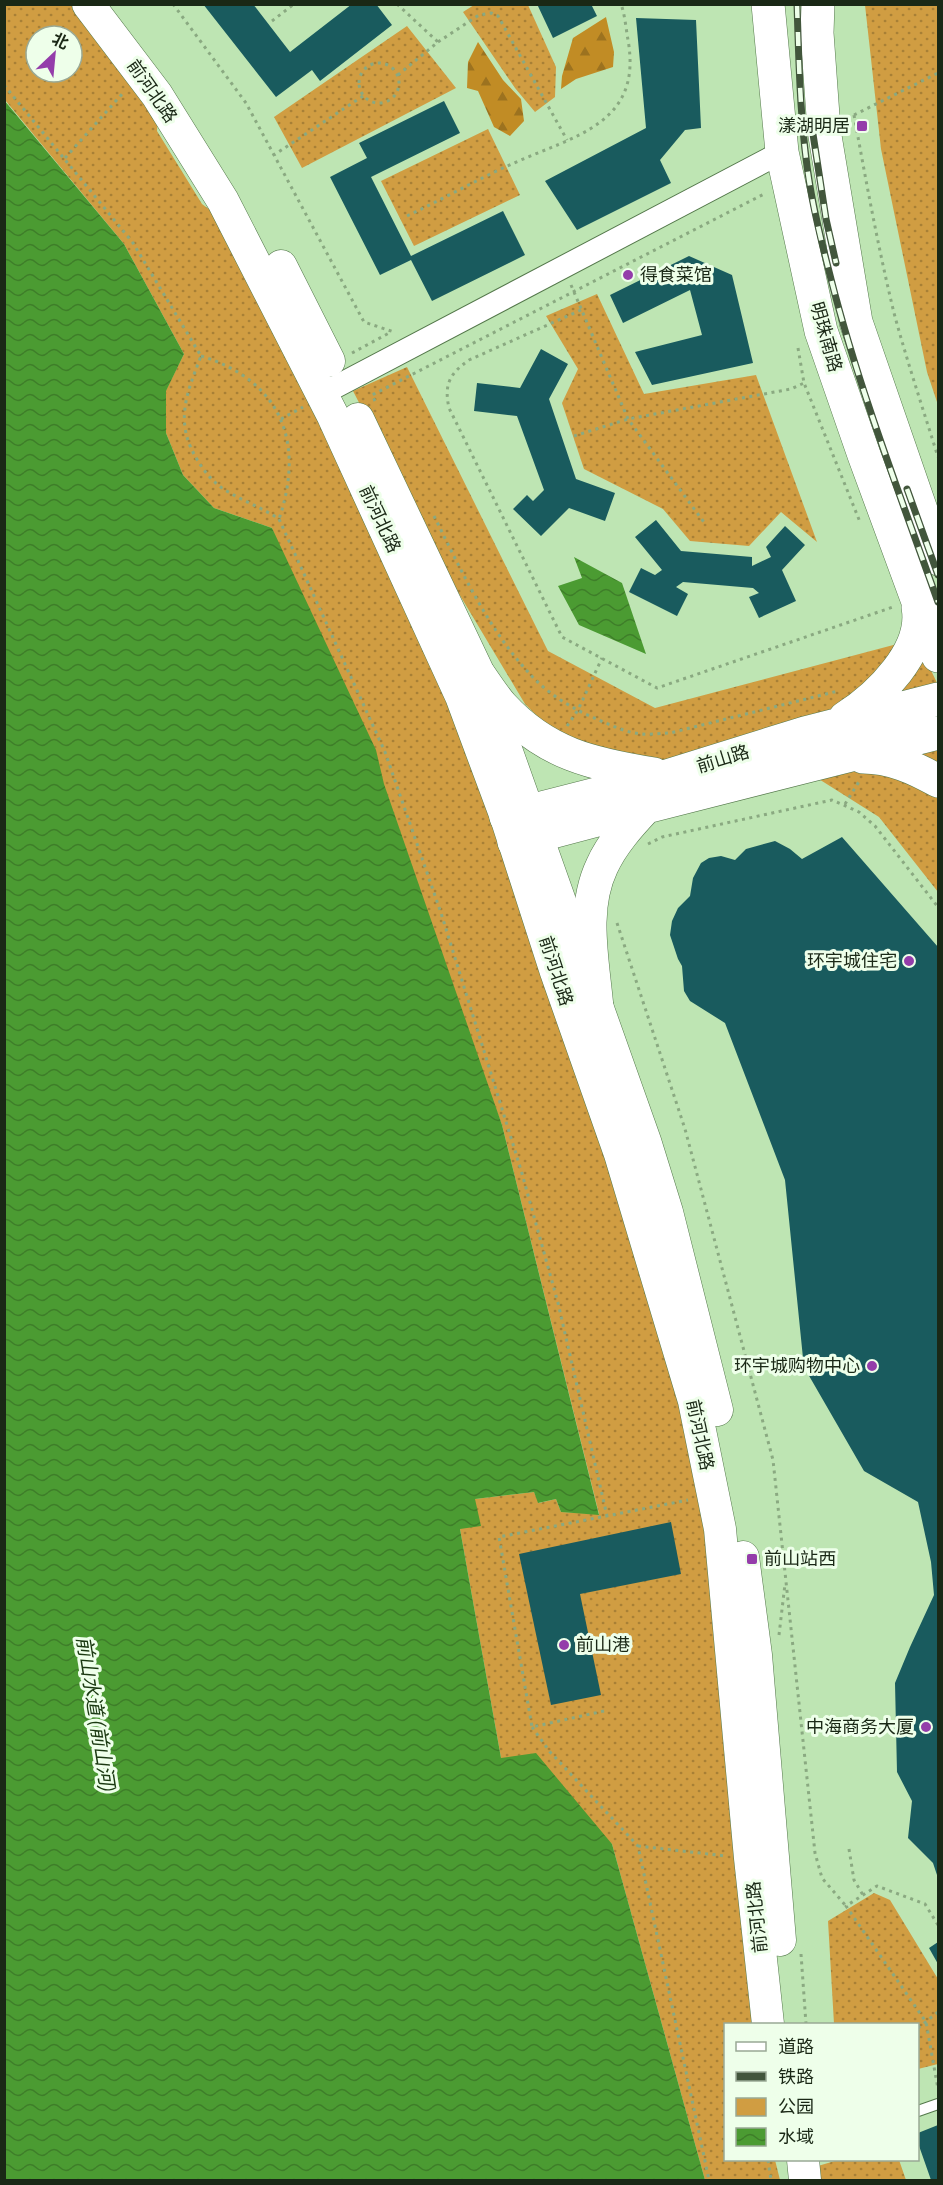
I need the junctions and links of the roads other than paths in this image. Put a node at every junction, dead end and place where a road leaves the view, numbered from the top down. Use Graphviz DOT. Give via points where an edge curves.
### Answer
graph roads {
  1 [pos="88,4"];
  2 [pos="115,4"];
  3 [pos="768,4"];
  4 [pos="818,4"];
  5 [pos="773,157"];
  6 [pos="856,322"];
  7 [pos="809,334"];
  8 [pos="317,395"];
  9 [pos="939,559"];
  10 [pos="902,606"];
  11 [pos="939,656"];
  12 [pos="480,676"];
  13 [pos="939,699"];
  14 [pos="830,727"];
  15 [pos="939,733"];
  16 [pos="843,758"];
  17 [pos="667,776"];
  18 [pos="939,781"];
  19 [pos="646,807"];
  20 [pos="521,826"];
  21 [pos="597,1008"];
  22 [pos="768,2023"];
  23 [pos="788,2023"];
  24 [pos="939,2104"];
  25 [pos="919,2111"];
  26 [pos="783,2161"];
  27 [pos="803,2161"];
  28 [pos="785,2181"];
  29 [pos="806,2181"];
  1 -- 8 [label="main road, 前河北路" via="157,95 224,201"];
  2 -- 8 [label="main road, 前河北路" via="228,170 306,313"];
  3 -- 5 [label="main road, 明珠南路"];
  4 -- 6 [label="main road, 明珠南路" via="824,130"];
  5 -- 7 [label="main road, 明珠南路"];
  5 -- 8 [label="street"];
  6 -- 7 [label="main road"];
  6 -- 9 [label="main road, 明珠南路"];
  7 -- 10 [label="main road, 明珠南路"];
  8 -- 12 [label="main road, 前河北路"];
  8 -- 20 [label="main road, 前河北路"];
  10 -- 11 [label="main road, 明珠南路"];
  10 -- 14 [label="main road" via="920,617 918,633 905,659 875,695"];
  12 -- 17 [label="main road" via="501,705 553,747 595,763"];
  12 -- 20 [label="main road, 前河北路"];
  13 -- 14 [label="main road, 前山路"];
  14 -- 17 [label="main road, 前山路"];
  15 -- 16 [label="main road, 前山路"];
  16 -- 18 [label="main road" via="874,757 903,763"];
  16 -- 19 [label="main road, 前山路"];
  17 -- 20 [label="main road, 前山路"];
  19 -- 20 [label="main road, 前山路"];
  19 -- 21 [label="main road" via="614,844 592,894 589,925"];
  20 -- 21 [label="main road, 前河北路"];
  20 -- 22 [label="main road, 前河北路" via="556,972 620,1154 694,1401 714,1498"];
  21 -- 23 [label="main road, 前河北路" via="668,1212 735,1497 756,1655"];
  24 -- 25 [label="lane"];
  26 -- 28 [label="main road"];
  27 -- 29 [label="main road"];
}
